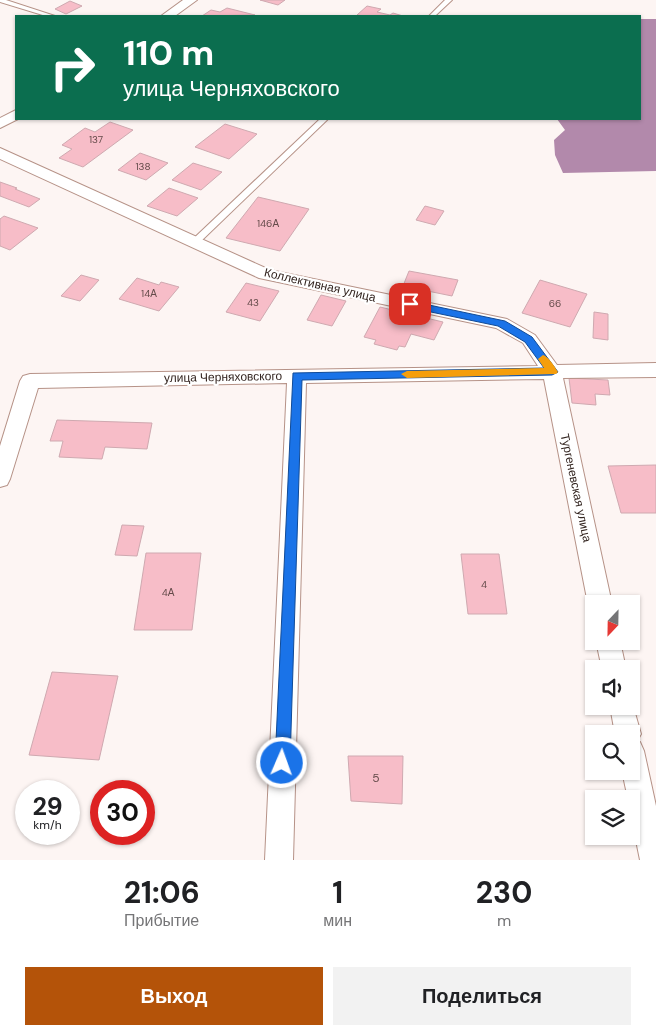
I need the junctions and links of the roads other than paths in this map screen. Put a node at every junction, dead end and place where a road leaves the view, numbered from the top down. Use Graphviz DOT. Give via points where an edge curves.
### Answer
graph roads {
  1 [pos="0,0"];
  2 [pos="191,0"];
  3 [pos="449,0"];
  4 [pos="49,15"];
  5 [pos="168,15"];
  6 [pos="433,15"];
  7 [pos="15,115"];
  8 [pos="323,120"];
  9 [pos="0,124"];
  10 [pos="0,153"];
  11 [pos="195,242"];
  12 [pos="656,370"];
  13 [pos="552,372"];
  14 [pos="297,376"];
  15 [pos="0,479"];
  16 [pos="598,595"];
  17 [pos="637,780"];
  18 [pos="278,860"];
  19 [pos="654,860"];
  1 -- 4 [label="lane"];
  2 -- 5 [label="street"];
  3 -- 6 [label="lane"];
  7 -- 9 [label="street"];
  8 -- 11 [label="lane"];
  10 -- 11 [label="street, Коллективная улица"];
  11 -- 13 [label="street, Коллективная улица" via="265,274 501,324 528,339"];
  12 -- 13 [label="street, улица Черняховского"];
  13 -- 14 [label="street, улица Черняховского"];
  13 -- 16 [label="street, Тургеневская улица"];
  14 -- 15 [label="street, улица Черняховского" via="30,381"];
  14 -- 18 [label="street"];
  17 -- 19 [label="street"];
}
